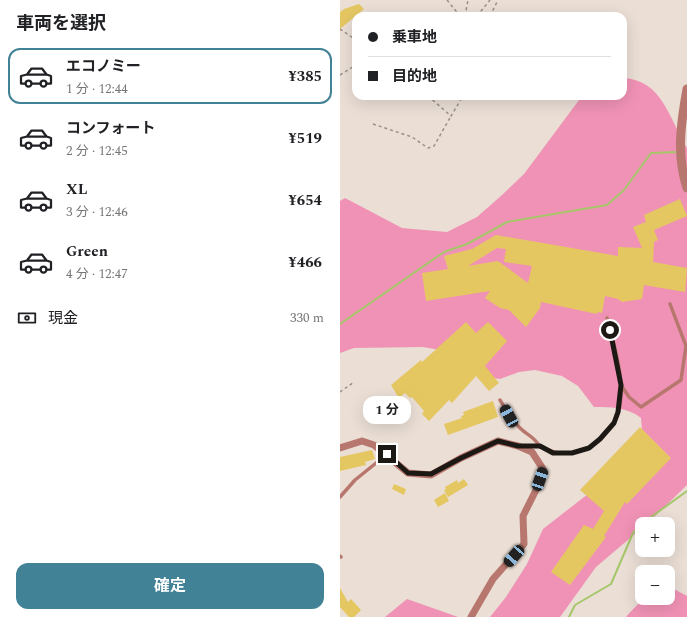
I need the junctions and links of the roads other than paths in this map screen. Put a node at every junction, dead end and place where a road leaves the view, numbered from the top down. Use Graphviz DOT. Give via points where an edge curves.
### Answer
graph roads {
  1 [pos="687,89"];
  2 [pos="687,187"];
  3 [pos="670,304"];
  4 [pos="607,318"];
  5 [pos="621,385"];
  6 [pos="500,400"];
  7 [pos="518,446"];
  8 [pos="540,446"];
  9 [pos="340,448"];
  10 [pos="387,454"];
  11 [pos="340,497"];
  12 [pos="472,617"];
  1 -- 2 [label="street" via="680,141"];
  3 -- 5 [label="lane" via="686,346 681,380 641,407 629,397"];
  4 -- 5 [label="lane"];
  5 -- 8 [label="lane" via="614,423 589,448 572,453 553,453"];
  6 -- 8 [label="lane" via="509,416 521,429 536,438"];
  7 -- 8 [label="lane"];
  7 -- 10 [label="street" via="498,441 431,474 408,473"];
  7 -- 12 [label="street" via="532,452 543,469 523,516 524,544 494,579 474,609"];
  9 -- 10 [label="street" via="362,441"];
  10 -- 11 [label="lane" via="355,480"];
}
